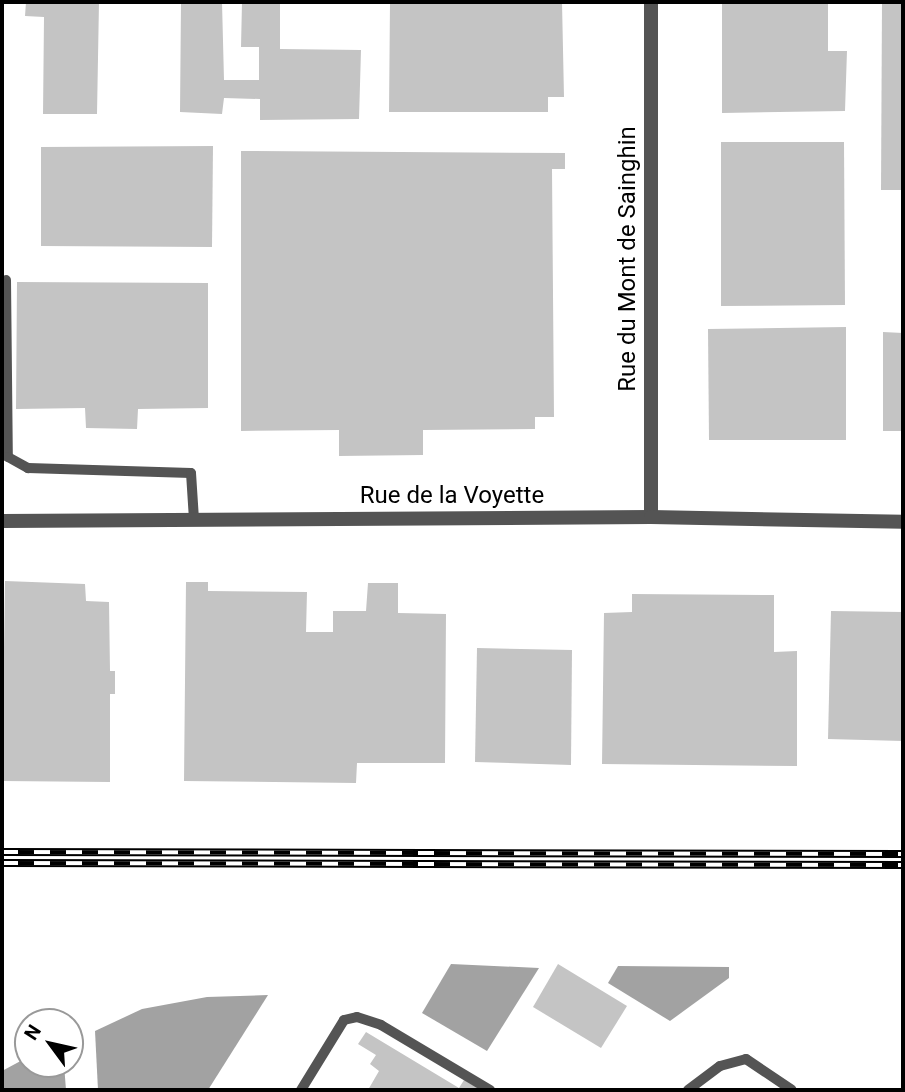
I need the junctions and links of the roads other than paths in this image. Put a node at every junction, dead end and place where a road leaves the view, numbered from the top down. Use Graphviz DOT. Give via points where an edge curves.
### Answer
graph roads {
  1 [pos="650,2"];
  2 [pos="6,280"];
  3 [pos="651,517"];
  4 [pos="194,520"];
  5 [pos="2,521"];
  6 [pos="903,522"];
  7 [pos="300,1090"];
  8 [pos="490,1090"];
  9 [pos="688,1090"];
  10 [pos="792,1090"];
  1 -- 3 [label="street, Rue du Mont de Sainghin"];
  2 -- 4 [label="lane" via="8,457 28,468 191,473"];
  3 -- 4 [label="street, Rue de la Voyette"];
  3 -- 6 [label="street, Rue de la Voyette"];
  4 -- 5 [label="street, Rue de la Voyette"];
  7 -- 8 [label="lane" via="344,1020 357,1017 382,1025"];
  9 -- 10 [label="lane" via="720,1066 747,1059"];
}
